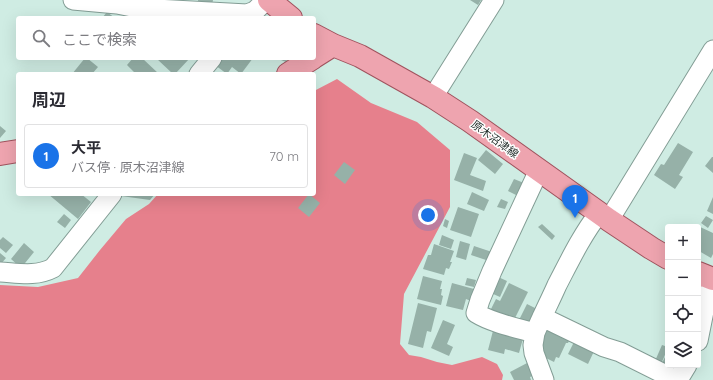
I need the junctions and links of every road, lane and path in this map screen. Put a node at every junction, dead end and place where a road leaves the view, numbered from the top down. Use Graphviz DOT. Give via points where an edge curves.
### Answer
graph roads {
  1 [pos="73,0"];
  2 [pos="267,0"];
  3 [pos="494,0"];
  4 [pos="245,16"];
  5 [pos="288,16"];
  6 [pos="316,36"];
  7 [pos="333,45"];
  8 [pos="713,50"];
  9 [pos="316,57"];
  10 [pos="210,60"];
  11 [pos="311,60"];
  12 [pos="201,72"];
  13 [pos="291,72"];
  14 [pos="433,97"];
  15 [pos="16,151"];
  16 [pos="0,154"];
  17 [pos="539,170"];
  18 [pos="110,196"];
  19 [pos="604,217"];
  20 [pos="665,256"];
  21 [pos="0,272"];
  22 [pos="701,274"];
  23 [pos="713,280"];
  24 [pos="539,325"];
  25 [pos="700,332"];
  26 [pos="685,368"];
  27 [pos="544,380"];
  28 [pos="677,380"];
  1 -- 4 [label="street" via="137,8"];
  2 -- 4 [label="street"];
  2 -- 5 [label="main road"];
  3 -- 14 [label="street"];
  6 -- 7 [label="main road, 原木沼津線"];
  7 -- 9 [label="main road"];
  7 -- 14 [label="main road, 原木沼津線" via="360,56"];
  8 -- 19 [label="street"];
  10 -- 12 [label="street"];
  11 -- 13 [label="main road"];
  14 -- 17 [label="main road, 原木沼津線"];
  15 -- 16 [label="main road"];
  17 -- 19 [label="main road, 原木沼津線"];
  17 -- 24 [label="street" via="492,271 476,313 506,325"];
  18 -- 21 [label="street" via="53,268 37,274"];
  19 -- 20 [label="main road, 原木沼津線"];
  19 -- 24 [label="street" via="587,228"];
  22 -- 23 [label="main road"];
  23 -- 25 [label="street"];
  24 -- 27 [label="street" via="533,346"];
  24 -- 28 [label="street" via="620,352"];
  26 -- 28 [label="street"];
}
